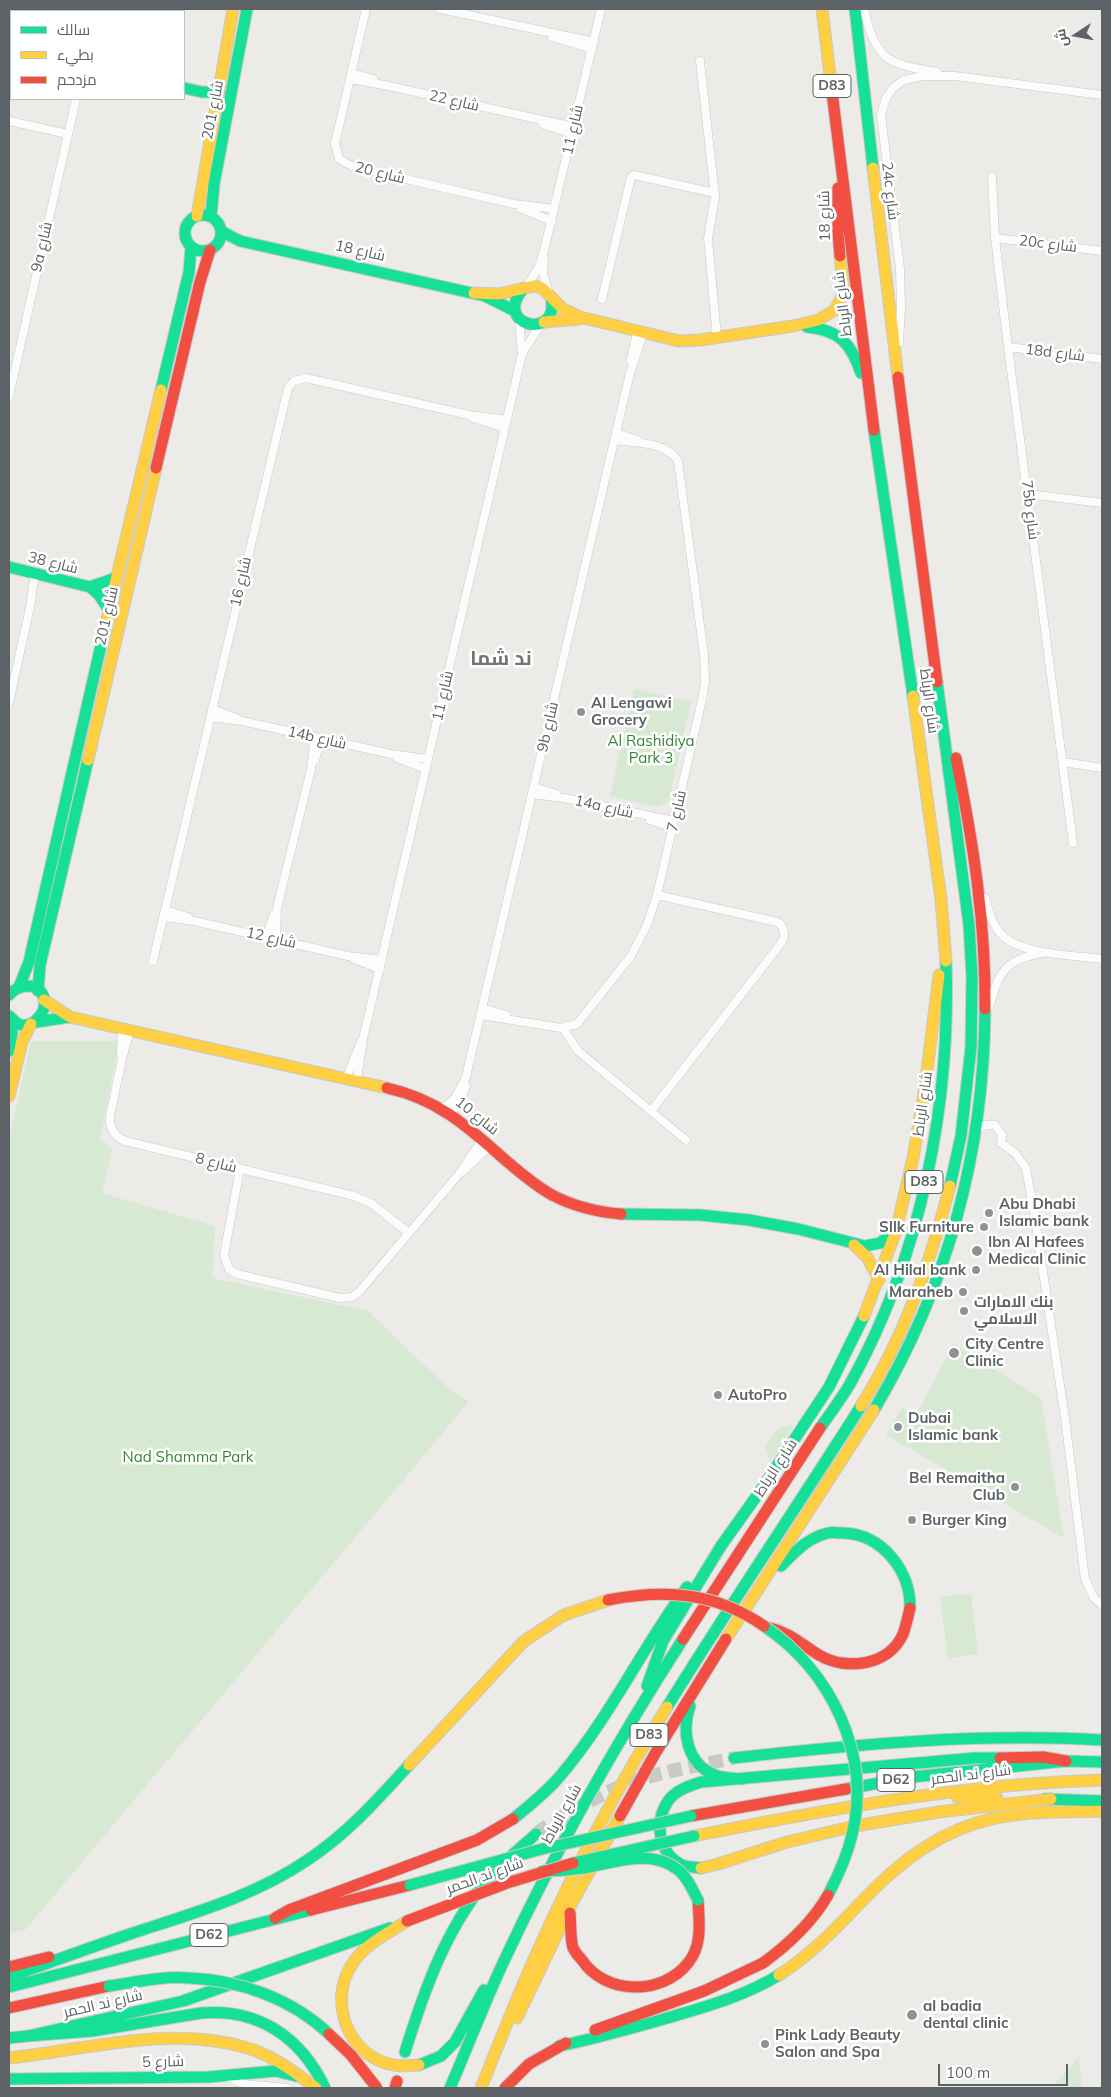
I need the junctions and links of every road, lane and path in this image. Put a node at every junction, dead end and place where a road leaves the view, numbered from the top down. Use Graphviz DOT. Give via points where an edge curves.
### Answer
graph roads {
  1 [pos="233,9"];
  2 [pos="247,9"];
  3 [pos="366,9"];
  4 [pos="441,9"];
  5 [pos="602,9"];
  6 [pos="822,9"];
  7 [pos="855,9"];
  8 [pos="864,9"];
  9 [pos="593,46"];
  10 [pos="700,61"];
  11 [pos="350,76"];
  12 [pos="955,76"];
  13 [pos="185,88"];
  14 [pos="1102,95"];
  15 [pos="218,98"];
  16 [pos="76,100"];
  17 [pos="9,121"];
  18 [pos="573,131"];
  19 [pos="68,134"];
  20 [pos="842,164"];
  21 [pos="992,177"];
  22 [pos="715,193"];
  23 [pos="514,204"];
  24 [pos="554,209"];
  25 [pos="197,216"];
  26 [pos="211,217"];
  27 [pos="552,221"];
  28 [pos="221,230"];
  29 [pos="994,238"];
  30 [pos="240,241"];
  31 [pos="192,247"];
  32 [pos="214,247"];
  33 [pos="544,251"];
  34 [pos="1102,251"];
  35 [pos="525,288"];
  36 [pos="474,293"];
  37 [pos="549,295"];
  38 [pos="602,300"];
  39 [pos="517,315"];
  40 [pos="587,320"];
  41 [pos="543,322"];
  42 [pos="793,326"];
  43 [pos="640,332"];
  44 [pos="717,338"];
  45 [pos="1008,347"];
  46 [pos="522,354"];
  47 [pos="1102,359"];
  48 [pos="896,364"];
  49 [pos="9,396"];
  50 [pos="870,401"];
  51 [pos="506,424"];
  52 [pos="616,436"];
  53 [pos="1028,494"];
  54 [pos="1102,503"];
  55 [pos="9,567"];
  56 [pos="38,574"];
  57 [pos="116,578"];
  58 [pos="90,587"];
  59 [pos="109,610"];
  60 [pos="938,686"];
  61 [pos="9,704"];
  62 [pos="211,713"];
  63 [pos="318,738"];
  64 [pos="391,754"];
  65 [pos="428,759"];
  66 [pos="1063,762"];
  67 [pos="1102,768"];
  68 [pos="426,769"];
  69 [pos="533,791"];
  70 [pos="673,825"];
  71 [pos="1073,843"];
  72 [pos="974,860"];
  73 [pos="657,895"];
  74 [pos="277,908"];
  75 [pos="164,914"];
  76 [pos="944,934"];
  77 [pos="266,937"];
  78 [pos="276,939"];
  79 [pos="1050,952"];
  80 [pos="348,956"];
  81 [pos="1102,959"];
  82 [pos="382,960"];
  83 [pos="153,961"];
  84 [pos="380,969"];
  85 [pos="19,987"];
  86 [pos="9,995"];
  87 [pos="41,995"];
  88 [pos="481,1011"];
  89 [pos="10,1018"];
  90 [pos="70,1018"];
  91 [pos="986,1019"];
  92 [pos="34,1023"];
  93 [pos="574,1026"];
  94 [pos="563,1028"];
  95 [pos="126,1030"];
  96 [pos="9,1051"];
  97 [pos="578,1051"];
  98 [pos="352,1078"];
  99 [pos="9,1096"];
  100 [pos="447,1111"];
  101 [pos="651,1111"];
  102 [pos="975,1130"];
  103 [pos="686,1140"];
  104 [pos="486,1143"];
  105 [pos="242,1169"];
  106 [pos="896,1230"];
  107 [pos="408,1235"];
  108 [pos="853,1244"];
  109 [pos="879,1280"];
  110 [pos="718,1551"];
  111 [pos="1102,1606"];
  112 [pos="745,1609"];
  113 [pos="769,1628"];
  114 [pos="700,1678"];
  115 [pos="644,1700"];
  116 [pos="1102,1740"];
  117 [pos="734,1758"];
  118 [pos="1066,1761"];
  119 [pos="1102,1762"];
  120 [pos="742,1780"];
  121 [pos="1102,1780"];
  122 [pos="918,1797"];
  123 [pos="1052,1799"];
  124 [pos="1102,1801"];
  125 [pos="1102,1811"];
  126 [pos="536,1834"];
  127 [pos="542,1871"];
  128 [pos="572,1903"];
  129 [pos="275,1918"];
  130 [pos="408,1921"];
  131 [pos="92,1946"];
  132 [pos="503,1963"];
  133 [pos="9,1967"];
  134 [pos="9,1977"];
  135 [pos="9,1987"];
  136 [pos="9,2008"];
  137 [pos="28,2036"];
  138 [pos="9,2038"];
  139 [pos="560,2046"];
  140 [pos="497,2048"];
  141 [pos="406,2052"];
  142 [pos="9,2058"];
  143 [pos="226,2076"];
  144 [pos="9,2079"];
  145 [pos="287,2088"];
  146 [pos="315,2088"];
  147 [pos="325,2088"];
  148 [pos="377,2088"];
  149 [pos="450,2088"];
  150 [pos="481,2088"];
  151 [pos="505,2088"];
  1 -- 15 [label="main road, شارع 201"];
  2 -- 26 [label="main road, شارع 201" via="214,184"];
  3 -- 11 [label="street, شارع 20"];
  4 -- 9 [label="street"];
  5 -- 9 [label="street, شارع 11"];
  6 -- 20 [label="main road, شارع الرباط / D83"];
  7 -- 48 [label="main road, شارع الرباط / D83"];
  8 -- 12 [label="street, 24c شارع" via="872,38 884,56 907,67"];
  9 -- 18 [label="street, شارع 11"];
  10 -- 22 [label="street"];
  11 -- 18 [label="street, شارع 22"];
  11 -- 23 [label="street, شارع 20" via="335,144 336,154 343,162"];
  12 -- 14 [label="street, 24c شارع"];
  12 -- 48 [label="street, 24c شارع" via="923,76 904,80 889,92 882,109 900,269"];
  13 -- 15 [label="main road"];
  15 -- 25 [label="main road, شارع 201"];
  16 -- 19 [label="street, 9a شارع"];
  17 -- 19 [label="street"];
  18 -- 24 [label="street, شارع 11"];
  19 -- 49 [label="street, 9a شارع"];
  20 -- 42 [label="main road, شارع 18" via="838,189 842,298 835,310 824,318"];
  20 -- 50 [label="main road, شارع الرباط / D83"];
  21 -- 29 [label="street, 75b شارع"];
  22 -- 38 [label="street" via="631,177"];
  22 -- 44 [label="street" via="708,238"];
  23 -- 24 [label="street, شارع 20"];
  23 -- 27 [label="street, شارع 20"];
  24 -- 27 [label="street, شارع 11"];
  25 -- 26 [label="main road"];
  25 -- 31 [label="main road" via="186,228 185,236"];
  26 -- 28 [label="main road"];
  27 -- 33 [label="street, شارع 11"];
  28 -- 30 [label="main road, شارع 18"];
  28 -- 32 [label="main road"];
  29 -- 34 [label="street, 20c شارع"];
  29 -- 45 [label="street, 75b شارع"];
  30 -- 32 [label="main road, شارع 18"];
  30 -- 36 [label="main road, شارع 18"];
  31 -- 32 [label="main road" via="198,251"];
  31 -- 57 [label="main road, شارع 201" via="189,272"];
  32 -- 87 [label="main road, شارع 201" via="200,282 40,965"];
  33 -- 35 [label="street, شارع 11"];
  33 -- 37 [label="street, شارع 11" via="543,273"];
  35 -- 36 [label="main road, شارع 18" via="499,294"];
  35 -- 37 [label="main road" via="542,288"];
  35 -- 39 [label="main road" via="516,296"];
  36 -- 39 [label="main road, شارع 18" via="495,300"];
  37 -- 40 [label="main road, شارع 18" via="563,309"];
  37 -- 41 [label="main road" via="552,310"];
  39 -- 41 [label="main road" via="530,325"];
  39 -- 46 [label="street, شارع 11"];
  40 -- 41 [label="main road, شارع 18"];
  40 -- 43 [label="main road, شارع 18"];
  41 -- 46 [label="street, شارع 11"];
  42 -- 44 [label="main road, شارع 18"];
  42 -- 50 [label="main road, شارع 18" via="828,329 848,344 857,358"];
  43 -- 44 [label="main road, شارع 18" via="679,340"];
  43 -- 52 [label="street, 9b شارع"];
  45 -- 47 [label="street, 18d شارع"];
  45 -- 53 [label="street, 75b شارع"];
  46 -- 51 [label="street, شارع 11"];
  48 -- 60 [label="main road, شارع الرباط / D83"];
  50 -- 76 [label="main road, شارع الرباط / D83" via="913,688"];
  51 -- 62 [label="street, شارع 16" via="313,379 298,379 290,384"];
  51 -- 65 [label="street, شارع 11"];
  52 -- 69 [label="street, 9b شارع"];
  52 -- 70 [label="street, شارع 7" via="670,452 679,465 705,664 704,691"];
  53 -- 54 [label="street"];
  53 -- 66 [label="street, 75b شارع"];
  55 -- 56 [label="main road, شارع 38"];
  56 -- 58 [label="main road, شارع 38"];
  56 -- 61 [label="street"];
  57 -- 58 [label="main road, شارع 38"];
  57 -- 59 [label="main road, شارع 201"];
  58 -- 59 [label="main road, شارع 38"];
  59 -- 85 [label="main road, شارع 201" via="29,962"];
  60 -- 72 [label="main road" via="955,752"];
  60 -- 140 [label="main road, شارع الرباط / D83" via="969,925 971,1047 961,1136 950,1188 922,1281 894,1349 877,1380 649,1736 567,1888"];
  62 -- 63 [label="street, 14b شارع"];
  62 -- 75 [label="street, شارع 16"];
  63 -- 64 [label="street, 14b شارع"];
  63 -- 74 [label="street"];
  64 -- 65 [label="street, 14b شارع"];
  64 -- 68 [label="street, 14b شارع"];
  65 -- 68 [label="street, شارع 11"];
  66 -- 67 [label="street"];
  66 -- 71 [label="street, 75b شارع"];
  68 -- 82 [label="street, شارع 11"];
  69 -- 70 [label="street, 14a شارع"];
  69 -- 88 [label="street, 9b شارع"];
  70 -- 73 [label="street, شارع 7"];
  72 -- 79 [label="street" via="992,921 1002,935 1025,948"];
  72 -- 91 [label="main road" via="984,939"];
  73 -- 93 [label="street, شارع 7" via="647,925 631,956"];
  73 -- 101 [label="street" via="777,922 784,932 782,942"];
  74 -- 77 [label="street"];
  74 -- 78 [label="street"];
  75 -- 77 [label="street, شارع 12"];
  75 -- 83 [label="street, شارع 16"];
  76 -- 106 [label="main road" via="918,1134"];
  76 -- 115 [label="main road, شارع الرباط / D83" via="946,1018 938,1110 912,1235 886,1310 849,1385"];
  77 -- 78 [label="street, شارع 12"];
  78 -- 80 [label="street, شارع 12"];
  79 -- 81 [label="street"];
  79 -- 91 [label="street" via="1017,959 1003,970"];
  80 -- 82 [label="street, شارع 12"];
  80 -- 84 [label="street, شارع 12"];
  82 -- 84 [label="street, شارع 11"];
  84 -- 98 [label="street, شارع 11"];
  85 -- 86 [label="main road"];
  85 -- 87 [label="main road" via="27,986"];
  87 -- 90 [label="main road, شارع 10"];
  87 -- 92 [label="main road, شارع 201" via="44,1012"];
  88 -- 94 [label="street"];
  88 -- 100 [label="street, 9b شارع" via="466,1077"];
  89 -- 92 [label="main road" via="21,1025"];
  89 -- 96 [label="main road"];
  90 -- 92 [label="main road, شارع 10"];
  90 -- 95 [label="main road, شارع 10"];
  91 -- 102 [label="main road"];
  92 -- 99 [label="main road" via="22,1042"];
  93 -- 94 [label="street"];
  93 -- 97 [label="street"];
  94 -- 97 [label="street"];
  95 -- 98 [label="main road, شارع 10"];
  95 -- 105 [label="street, شارع 8" via="110,1116 110,1126 117,1137"];
  97 -- 101 [label="street"];
  98 -- 100 [label="main road, شارع 10" via="411,1093"];
  100 -- 104 [label="main road, شارع 10"];
  101 -- 103 [label="street"];
  102 -- 111 [label="street" via="986,1124 995,1125 1002,1135 1001,1143 1015,1153 1026,1168 1064,1409 1085,1579"];
  102 -- 112 [label="main road" via="961,1206 943,1264 913,1336 865,1424"];
  104 -- 107 [label="street"];
  104 -- 108 [label="main road, شارع 10" via="544,1191 593,1211 620,1215 727,1217 780,1225"];
  105 -- 107 [label="street, شارع 8" via="354,1196 372,1204"];
  105 -- 107 [label="street" via="224,1255 229,1269 237,1274 340,1298 352,1297"];
  106 -- 108 [label="main road, شارع 10" via="880,1243"];
  106 -- 109 [label="main road"];
  108 -- 109 [label="main road" via="867,1256"];
  109 -- 110 [label="main road" via="829,1387"];
  110 -- 115 [label="main road" via="663,1641"];
  110 -- 129 [label="main road" via="697,1572 655,1632 573,1762 527,1810 477,1840"];
  112 -- 113 [label="main road" via="759,1597 800,1545 816,1535 837,1531 858,1533 892,1555 904,1574 910,1597 908,1622 892,1650 874,1660 840,1664 822,1658 787,1632"];
  112 -- 114 [label="main road"];
  113 -- 131 [label="main road, bridge" via="735,1608 696,1596 654,1592 608,1600 564,1615 512,1652 374,1805 315,1856 276,1880 234,1899"];
  113 -- 139 [label="main road, bridge" via="804,1656 822,1679 836,1703 852,1747 857,1792 854,1822 848,1852 830,1894 802,1931 763,1963 704,1991 592,2030"];
  114 -- 120 [label="main road" via="685,1722 688,1746 695,1760 707,1770 721,1777"];
  114 -- 128 [label="main road"];
  115 -- 132 [label="main road, شارع الرباط / D83" via="572,1825"];
  116 -- 117 [label="main road" via="967,1737 870,1742"];
  118 -- 119 [label="main road, شارع ند الحمر / D62"];
  118 -- 120 [label="main road" via="1043,1757 975,1758"];
  118 -- 129 [label="main road, شارع ند الحمر / D62, bridge" via="912,1777 691,1816 542,1849"];
  120 -- 123 [label="main road" via="693,1783 670,1796 663,1808 659,1827 664,1846 672,1857 700,1868 793,1840 874,1822 939,1811"];
  121 -- 122 [label="main road, شارع ند الحمر / D62" via="998,1786"];
  122 -- 123 [label="main road"];
  122 -- 127 [label="main road, شارع ند الحمر / D62, bridge" via="694,1836"];
  123 -- 124 [label="main road"];
  125 -- 139 [label="main road" via="1008,1815 954,1830 906,1859 811,1951 766,1983 716,2004"];
  126 -- 141 [label="main road" via="488,1877 452,1928 430,1976"];
  127 -- 128 [label="main road, bridge" via="573,1869 630,1858 652,1858 669,1864 694,1888 702,1926 699,1943 680,1971 666,1981 633,1989 606,1983 578,1958 569,1931"];
  127 -- 130 [label="main road, شارع ند الحمر / D62, bridge"];
  128 -- 140 [label="main road" via="522,2009"];
  129 -- 135 [label="main road, شارع ند الحمر / D62"];
  130 -- 132 [label="main road" via="366,1948 343,1980 343,2021 356,2044 378,2061 417,2066 442,2056 460,2037 477,2001"];
  130 -- 137 [label="main road, شارع ند الحمر / D62" via="183,2001"];
  131 -- 133 [label="main road"];
  131 -- 134 [label="main road"];
  132 -- 149 [label="main road, شارع الرباط / D83"];
  136 -- 148 [label="main road, bridge" via="155,1978 201,1978 232,1983 290,2005 316,2022 340,2042"];
  137 -- 138 [label="main road, شارع ند الحمر / D62"];
  137 -- 147 [label="main road" via="62,2036 197,2013 229,2013 259,2020 286,2036 309,2058"];
  139 -- 151 [label="main road" via="529,2064"];
  140 -- 150 [label="main road, شارع الرباط / D83"];
  142 -- 146 [label="main road" via="155,2039 202,2038 232,2043 269,2056"];
  143 -- 144 [label="main road, شارع 5"];
  143 -- 145 [label="street" via="244,2084"];
  143 -- 146 [label="main road, شارع 5" via="276,2071 300,2078"];
}
